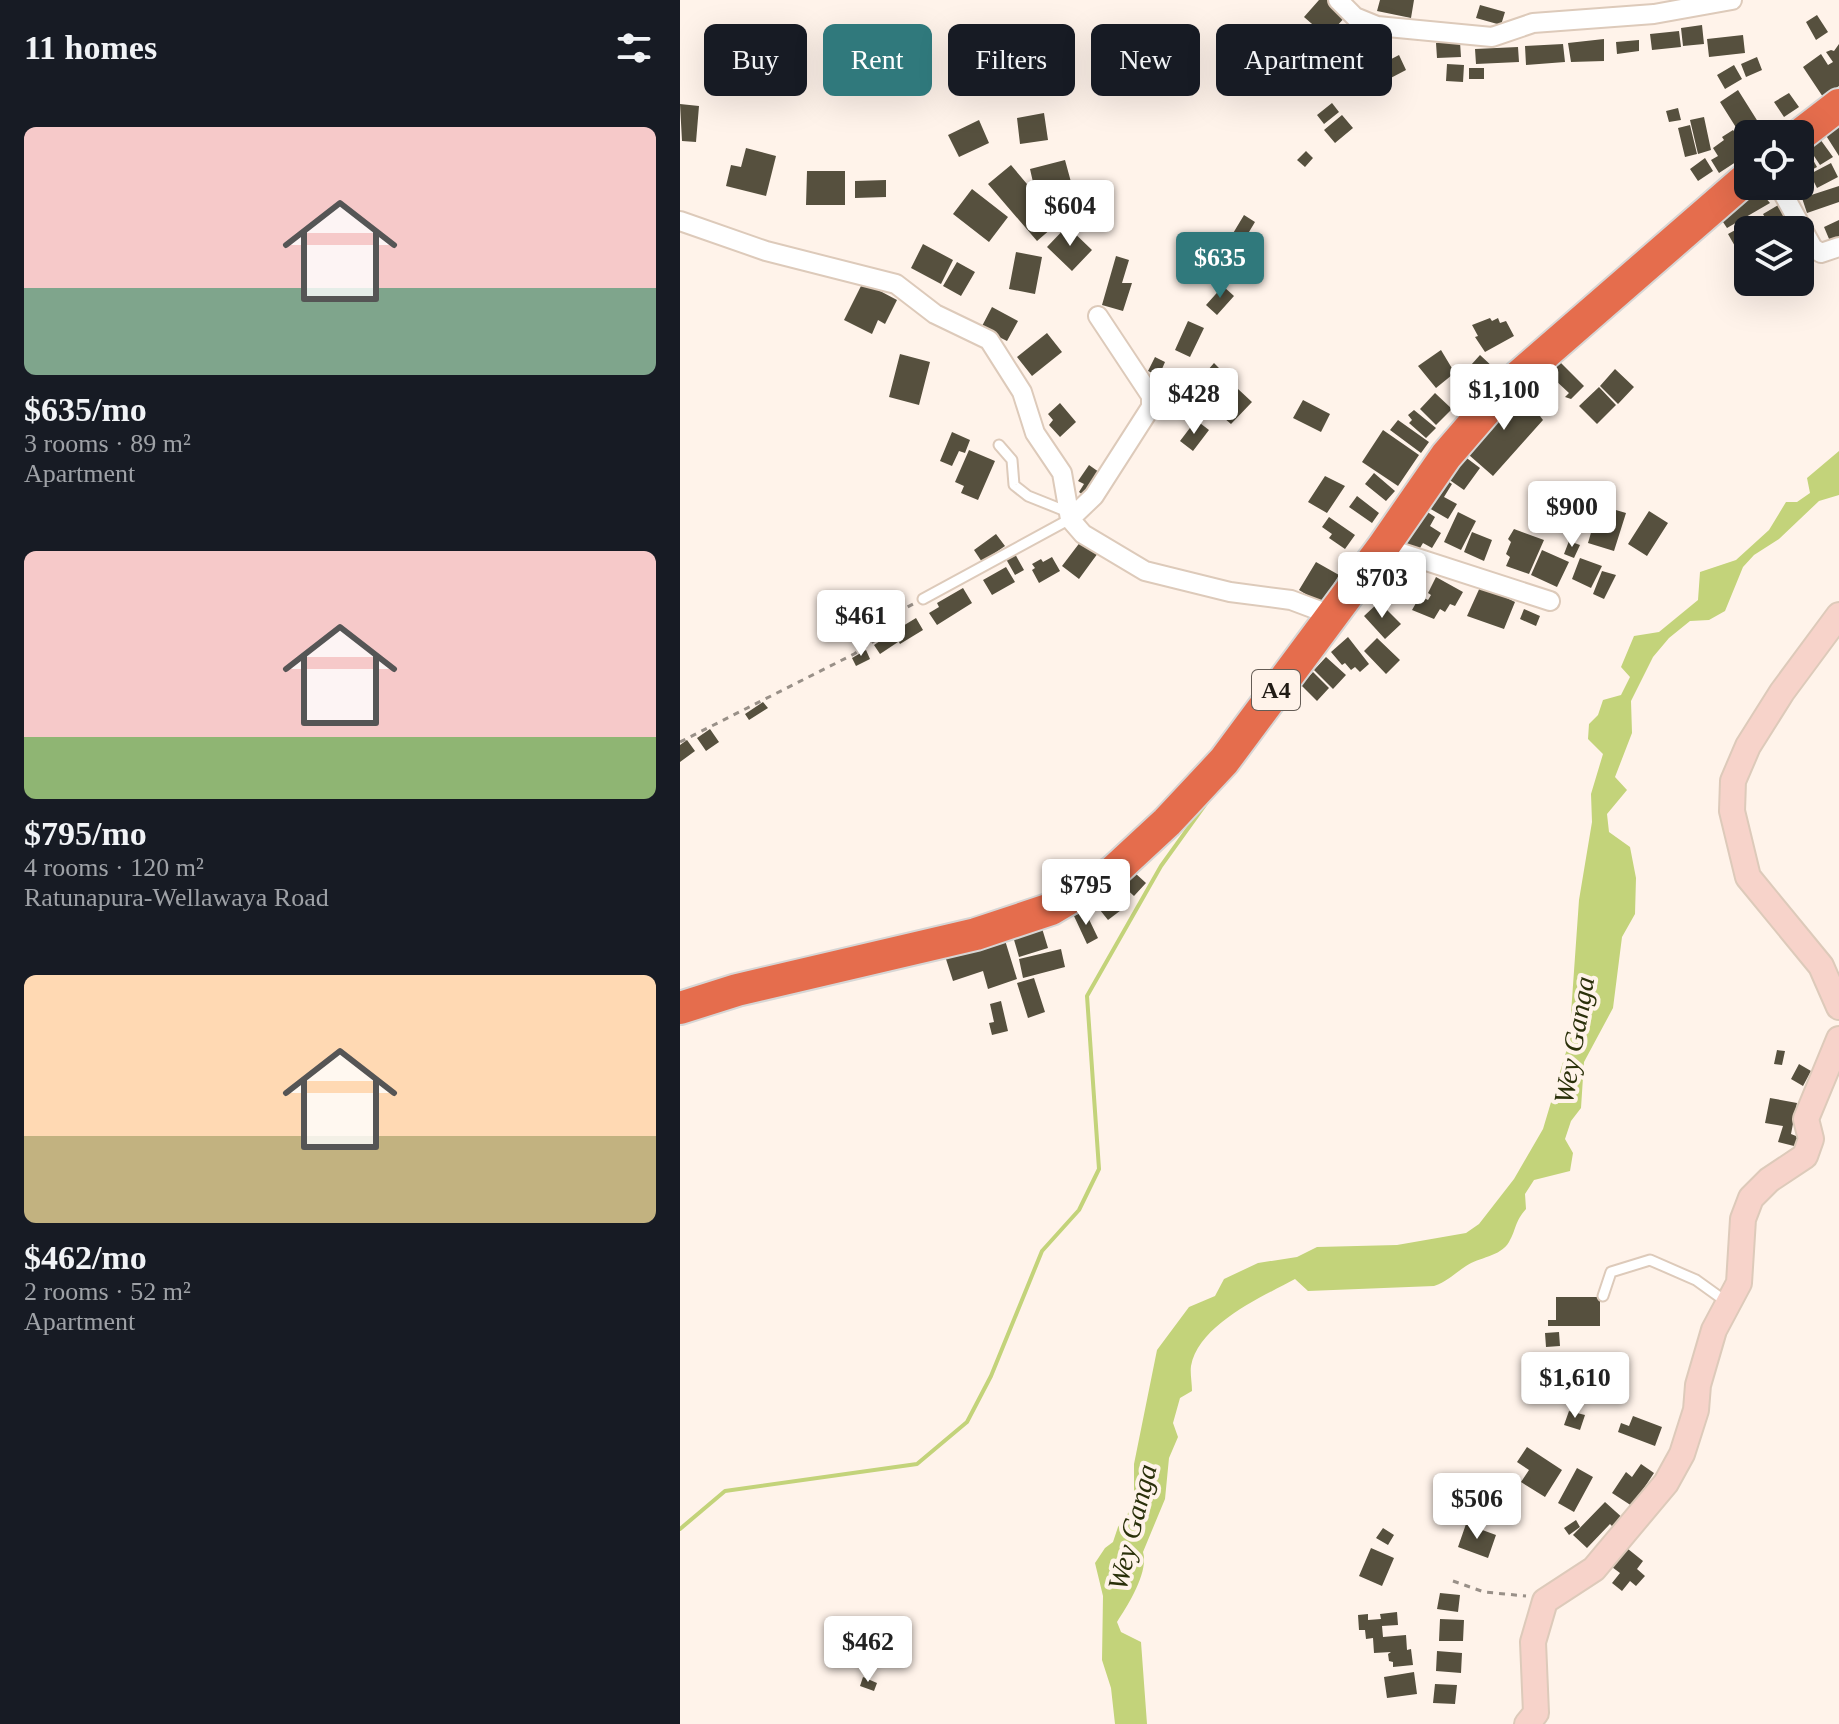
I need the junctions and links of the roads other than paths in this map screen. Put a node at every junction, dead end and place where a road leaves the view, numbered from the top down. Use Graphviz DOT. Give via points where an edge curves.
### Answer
graph roads {
  1 [pos="1338,0"];
  2 [pos="1732,0"];
  3 [pos="1839,105"];
  4 [pos="1814,124"];
  5 [pos="1734,189"];
  6 [pos="1787,200"];
  7 [pos="680,221"];
  8 [pos="1839,247"];
  9 [pos="1098,316"];
  10 [pos="999,445"];
  11 [pos="1069,516"];
  12 [pos="1383,547"];
  13 [pos="923,599"];
  14 [pos="1550,601"];
  15 [pos="1331,615"];
  16 [pos="1839,615"];
  17 [pos="1839,1007"];
  18 [pos="680,1008"];
  19 [pos="1839,1039"];
  20 [pos="1603,1296"];
  21 [pos="1730,1304"];
  22 [pos="1527,1724"];
  1 -- 2 [label="street" via="1355,17 1377,26 1492,37 1533,23 1654,14"];
  3 -- 4 [label="highway"];
  5 -- 12 [label="highway, A4" via="1503,390 1446,456"];
  6 -- 8 [label="street" via="1813,248 1821,253"];
  7 -- 11 [label="street" via="766,251 896,284 935,314 989,340 1022,392 1035,433 1062,473"];
  9 -- 11 [label="street" via="1151,396 1151,407 1094,496"];
  10 -- 11 [label="lane" via="1012,460 1014,485"];
  11 -- 13 [label="lane"];
  11 -- 15 [label="street" via="1083,534 1145,571 1230,592 1291,600"];
  12 -- 14 [label="street"];
  12 -- 15 [label="highway, A4"];
  15 -- 18 [label="highway, A4" via="1224,761 1113,872 1051,909 976,934"];
  16 -- 17 [label="street" via="1748,746 1733,781 1732,811 1748,877 1821,966"];
  19 -- 21 [label="street" via="1806,1119 1811,1139 1805,1156 1751,1198 1743,1219 1739,1283"];
  20 -- 21 [label="lane" via="1611,1272 1650,1260 1696,1280"];
  21 -- 22 [label="street" via="1714,1330 1696,1410 1666,1483 1594,1569 1545,1601 1533,1642 1536,1713"];
}
